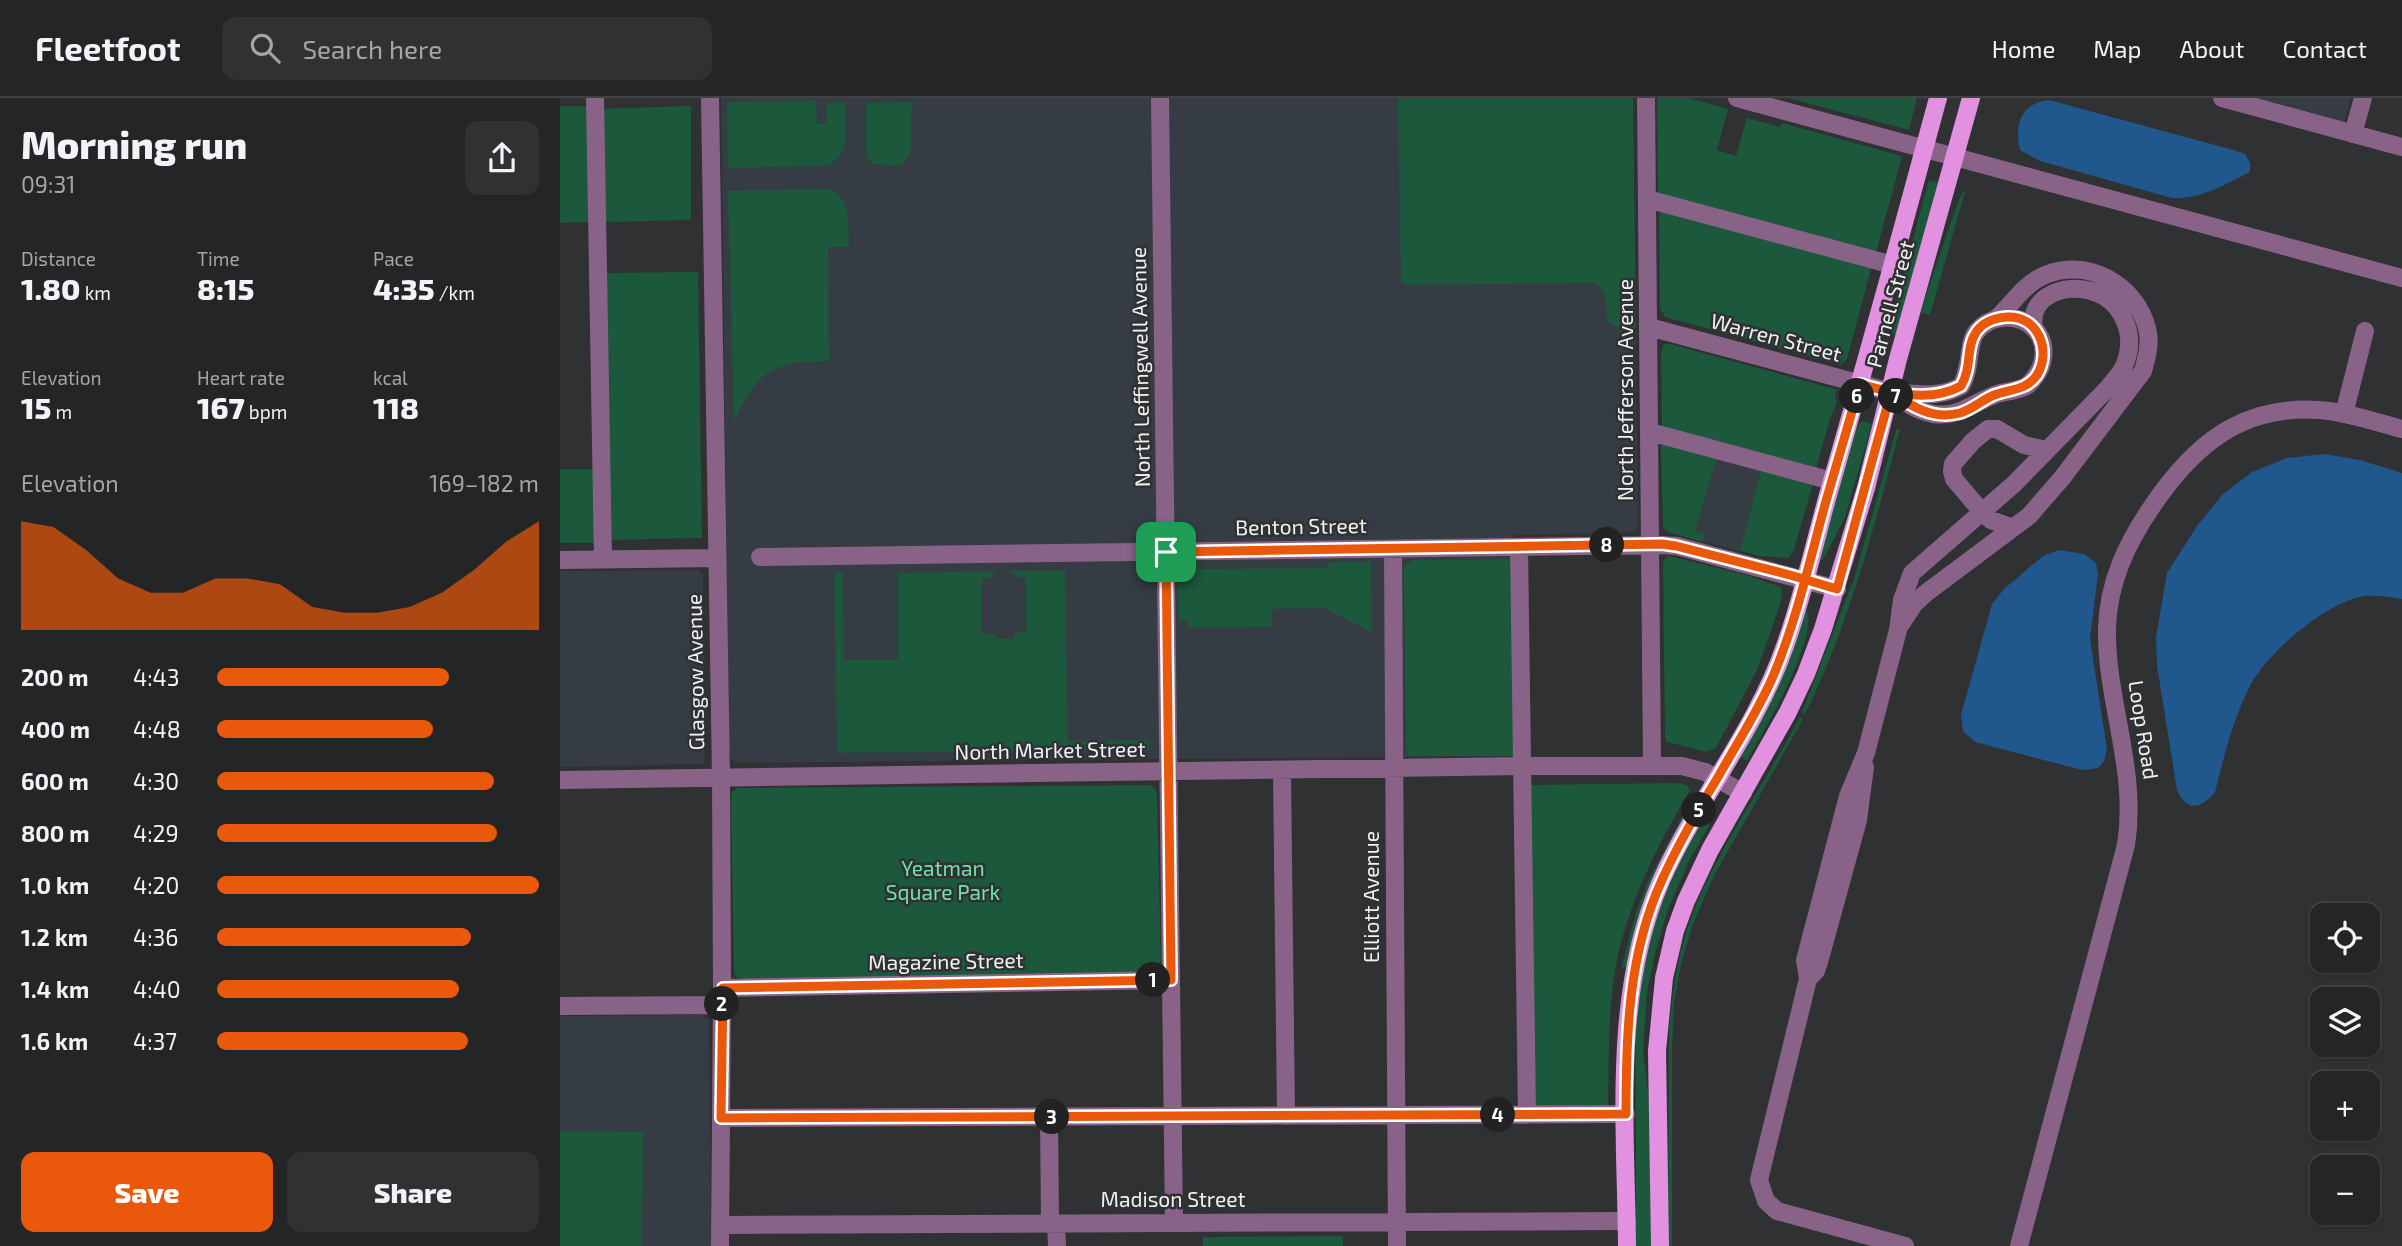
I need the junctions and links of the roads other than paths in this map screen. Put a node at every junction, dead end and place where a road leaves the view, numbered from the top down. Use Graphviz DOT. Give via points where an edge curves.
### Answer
graph roads {
  1 [pos="595,98"];
  2 [pos="710,98"];
  3 [pos="1160,98"];
  4 [pos="1646,98"];
  5 [pos="1737,98"];
  6 [pos="1938,98"];
  7 [pos="1971,98"];
  8 [pos="2222,98"];
  9 [pos="2363,98"];
  10 [pos="2353,134"];
  11 [pos="2402,147"];
  12 [pos="1924,149"];
  13 [pos="1955,158"];
  14 [pos="1647,199"];
  15 [pos="1893,265"];
  16 [pos="2402,278"];
  17 [pos="1997,318"];
  18 [pos="1649,327"];
  19 [pos="2034,327"];
  20 [pos="2365,331"];
  21 [pos="1860,384"];
  22 [pos="1891,392"];
  23 [pos="2344,414"];
  24 [pos="2076,420"];
  25 [pos="2402,429"];
  26 [pos="1650,432"];
  27 [pos="2095,436"];
  28 [pos="2047,450"];
  29 [pos="1832,481"];
  30 [pos="1982,512"];
  31 [pos="2013,528"];
  32 [pos="1649,545"];
  33 [pos="1519,547"];
  34 [pos="1393,549"];
  35 [pos="1166,552"];
  36 [pos="760,557"];
  37 [pos="717,558"];
  38 [pos="603,559"];
  39 [pos="560,560"];
  40 [pos="1805,580"];
  41 [pos="1837,589"];
  42 [pos="1898,630"];
  43 [pos="1522,766"];
  44 [pos="1652,766"];
  45 [pos="1394,769"];
  46 [pos="1282,771"];
  47 [pos="1168,772"];
  48 [pos="1717,777"];
  49 [pos="721,778"];
  50 [pos="560,780"];
  51 [pos="1743,793"];
  52 [pos="1171,980"];
  53 [pos="722,997"];
  54 [pos="560,1006"];
  55 [pos="1626,1114"];
  56 [pos="1396,1115"];
  57 [pos="1527,1115"];
  58 [pos="1172,1116"];
  59 [pos="1286,1116"];
  60 [pos="1049,1117"];
  61 [pos="721,1118"];
  62 [pos="1627,1221"];
  63 [pos="1397,1222"];
  64 [pos="1174,1223"];
  65 [pos="1053,1224"];
  66 [pos="720,1225"];
  67 [pos="720,1246"];
  68 [pos="1057,1246"];
  69 [pos="1397,1246"];
  70 [pos="1627,1246"];
  71 [pos="1660,1246"];
  72 [pos="1905,1246"];
  73 [pos="2019,1246"];
  1 -- 38 [label="street"];
  2 -- 37 [label="street, Glasgow Avenue"];
  3 -- 35 [label="street, North Leffingwell Avenue"];
  4 -- 14 [label="street, North Jefferson Avenue"];
  5 -- 12 [label="street"];
  6 -- 12 [label="main road, Parnell Street"];
  7 -- 13 [label="main road, Parnell Street"];
  8 -- 10 [label="street"];
  9 -- 10 [label="street"];
  10 -- 11 [label="street"];
  12 -- 13 [label="street"];
  12 -- 15 [label="main road, Parnell Street"];
  13 -- 16 [label="street"];
  13 -- 22 [label="main road, Parnell Street"];
  14 -- 15 [label="street"];
  14 -- 18 [label="street, North Jefferson Avenue"];
  15 -- 21 [label="main road, Parnell Street"];
  17 -- 19 [label="street" via="2013,317"];
  17 -- 22 [label="street" via="1975,333 1961,386 1938,395"];
  17 -- 27 [label="street" via="2031,282 2066,270 2098,274 2132,296 2148,331 2148,354 2143,371"];
  18 -- 21 [label="street, Warren Street"];
  18 -- 26 [label="street, North Jefferson Avenue"];
  19 -- 22 [label="street" via="2041,337 2042,362 2026,386 1944,415 1913,407"];
  19 -- 24 [label="street" via="2034,309 2040,301 2063,289 2091,290 2124,317 2130,342 2121,373"];
  20 -- 23 [label="street"];
  21 -- 22 [label="street, Warren Street"];
  21 -- 29 [label="main road, Parnell Street"];
  22 -- 41 [label="main road, Parnell Street"];
  23 -- 25 [label="street, Loop Road"];
  23 -- 73 [label="street, Loop Road" via="2293,411 2246,420 2226,429 2169,481 2124,552 2107,628 2130,820"];
  24 -- 27 [label="street"];
  24 -- 28 [label="street"];
  26 -- 29 [label="street"];
  26 -- 32 [label="street, North Jefferson Avenue"];
  27 -- 31 [label="street" via="2037,508"];
  28 -- 30 [label="street"];
  28 -- 30 [label="street" via="2024,445 1997,429 1981,433 1957,457 1952,471"];
  29 -- 40 [label="main road, Parnell Street"];
  30 -- 31 [label="street"];
  30 -- 42 [label="street" via="1912,573"];
  31 -- 42 [label="street" via="1926,593"];
  32 -- 33 [label="street, Benton Street"];
  32 -- 40 [label="street, Benton Street" via="1676,546"];
  32 -- 44 [label="street, North Jefferson Avenue"];
  33 -- 34 [label="street, Benton Street"];
  33 -- 43 [label="street"];
  34 -- 35 [label="street, Benton Street"];
  34 -- 45 [label="street, Elliott Avenue"];
  35 -- 36 [label="street, Benton Street"];
  35 -- 47 [label="street, North Leffingwell Avenue"];
  37 -- 38 [label="street"];
  37 -- 49 [label="street, Glasgow Avenue"];
  38 -- 39 [label="street"];
  40 -- 41 [label="street, Benton Street"];
  40 -- 48 [label="main road, Parnell Street" via="1773,677"];
  41 -- 51 [label="main road, Parnell Street" via="1806,674"];
  42 -- 72 [label="street" via="1805,960 1808,979 1759,1180 1766,1201 1777,1210"];
  43 -- 44 [label="street, North Market Street"];
  43 -- 45 [label="street, North Market Street"];
  43 -- 57 [label="street"];
  44 -- 48 [label="street, North Market Street" via="1692,767"];
  45 -- 46 [label="street, North Market Street"];
  45 -- 56 [label="street, Elliott Avenue"];
  46 -- 47 [label="street, North Market Street"];
  46 -- 59 [label="street"];
  47 -- 49 [label="street, North Market Street"];
  47 -- 52 [label="street, North Leffingwell Avenue"];
  48 -- 51 [label="street, North Market Street"];
  48 -- 55 [label="main road" via="1661,882 1643,936 1628,1013"];
  49 -- 50 [label="street, North Market Street"];
  49 -- 53 [label="street, Glasgow Avenue"];
  51 -- 71 [label="main road" via="1686,901 1664,978 1657,1051"];
  52 -- 53 [label="street, Magazine Street"];
  52 -- 58 [label="street, North Leffingwell Avenue"];
  53 -- 54 [label="street, Magazine Street"];
  53 -- 61 [label="street, Glasgow Avenue"];
  55 -- 57 [label="street"];
  55 -- 62 [label="main road"];
  56 -- 57 [label="street"];
  56 -- 59 [label="street"];
  56 -- 63 [label="street, Elliott Avenue"];
  58 -- 59 [label="street"];
  58 -- 60 [label="street"];
  58 -- 64 [label="street, North Leffingwell Avenue"];
  60 -- 61 [label="street"];
  60 -- 65 [label="street"];
  61 -- 66 [label="street, Glasgow Avenue"];
  62 -- 63 [label="street, Madison Street"];
  62 -- 70 [label="main road"];
  63 -- 64 [label="street, Madison Street"];
  63 -- 69 [label="street, Elliott Avenue"];
  64 -- 65 [label="street, Madison Street"];
  65 -- 66 [label="street, Madison Street"];
  65 -- 68 [label="street"];
  66 -- 67 [label="street, Glasgow Avenue"];
}
